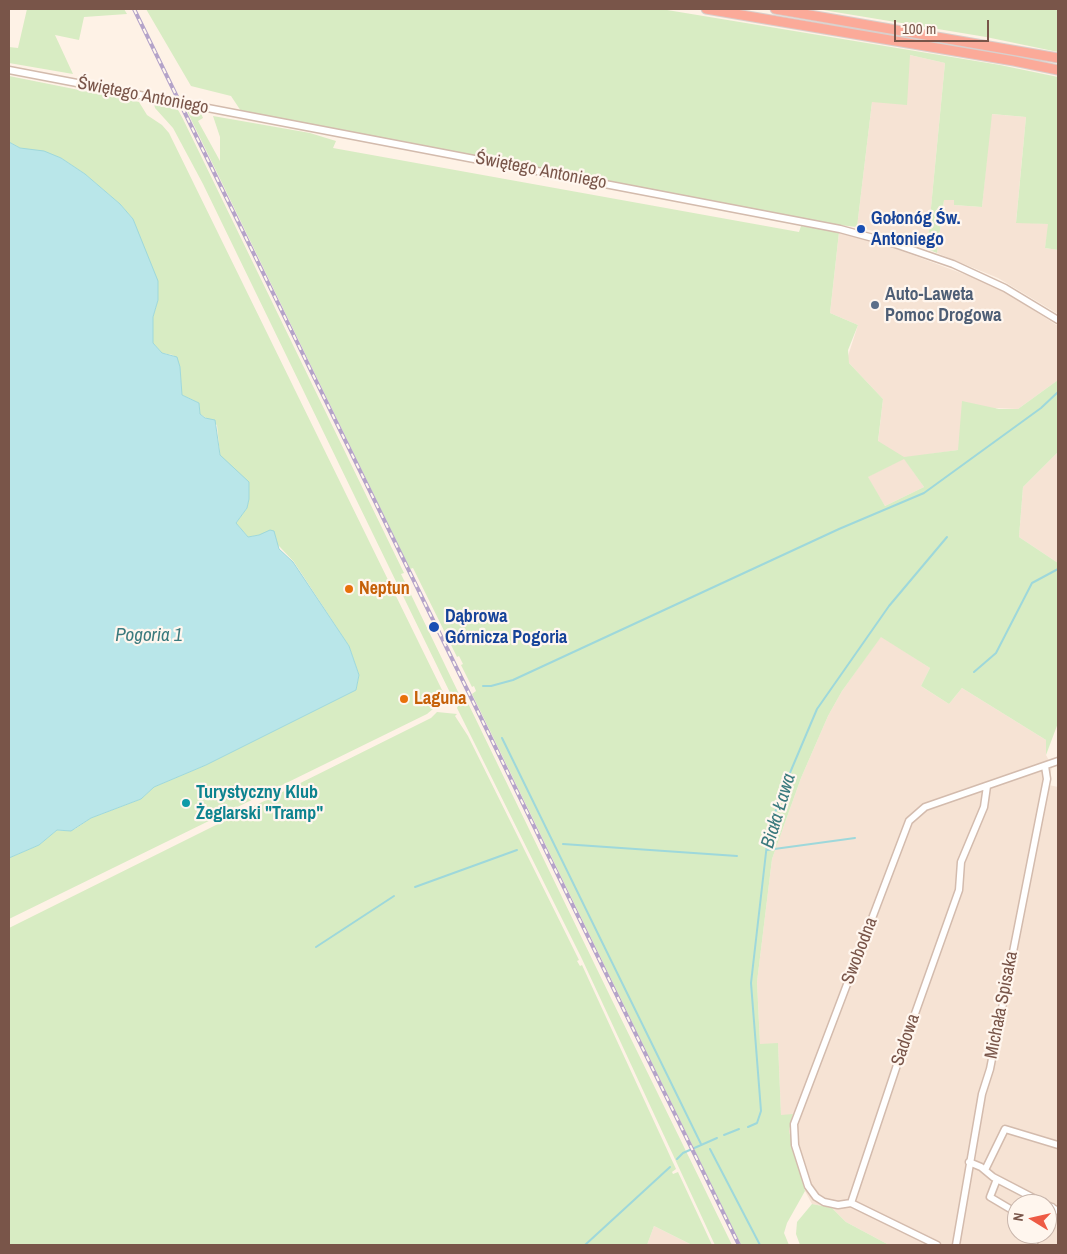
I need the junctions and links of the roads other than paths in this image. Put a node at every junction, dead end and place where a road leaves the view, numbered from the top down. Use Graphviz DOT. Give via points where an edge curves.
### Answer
graph roads {
  1 [pos="706,9"];
  2 [pos="774,9"];
  3 [pos="1058,58"];
  4 [pos="9,70"];
  5 [pos="1058,70"];
  6 [pos="1058,320"];
  7 [pos="1058,761"];
  8 [pos="1045,766"];
  9 [pos="987,786"];
  10 [pos="1058,1145"];
  11 [pos="969,1162"];
  12 [pos="985,1170"];
  13 [pos="997,1179"];
  14 [pos="1026,1194"];
  15 [pos="852,1203"];
  16 [pos="1007,1207"];
  17 [pos="937,1245"];
  18 [pos="956,1245"];
  1 -- 5 [label="highway"];
  2 -- 3 [label="highway"];
  4 -- 6 [label="street, Świętego Antoniego" via="840,229 953,264 1005,288"];
  7 -- 8 [label="street, Swobodna"];
  8 -- 9 [label="street, Swobodna"];
  8 -- 11 [label="street, Michała Spisaka" via="1047,778"];
  9 -- 15 [label="street, Sadowa" via="984,807 961,862 959,890"];
  9 -- 15 [label="street, Swobodna" via="925,807 911,819 795,1121 794,1141 808,1186 821,1200 838,1205"];
  10 -- 12 [label="street" via="1005,1129"];
  11 -- 12 [label="street"];
  11 -- 18 [label="street, Michała Spisaka"];
  12 -- 13 [label="street"];
  13 -- 14 [label="street"];
  13 -- 16 [label="street" via="990,1197"];
  15 -- 17 [label="street"];
}
